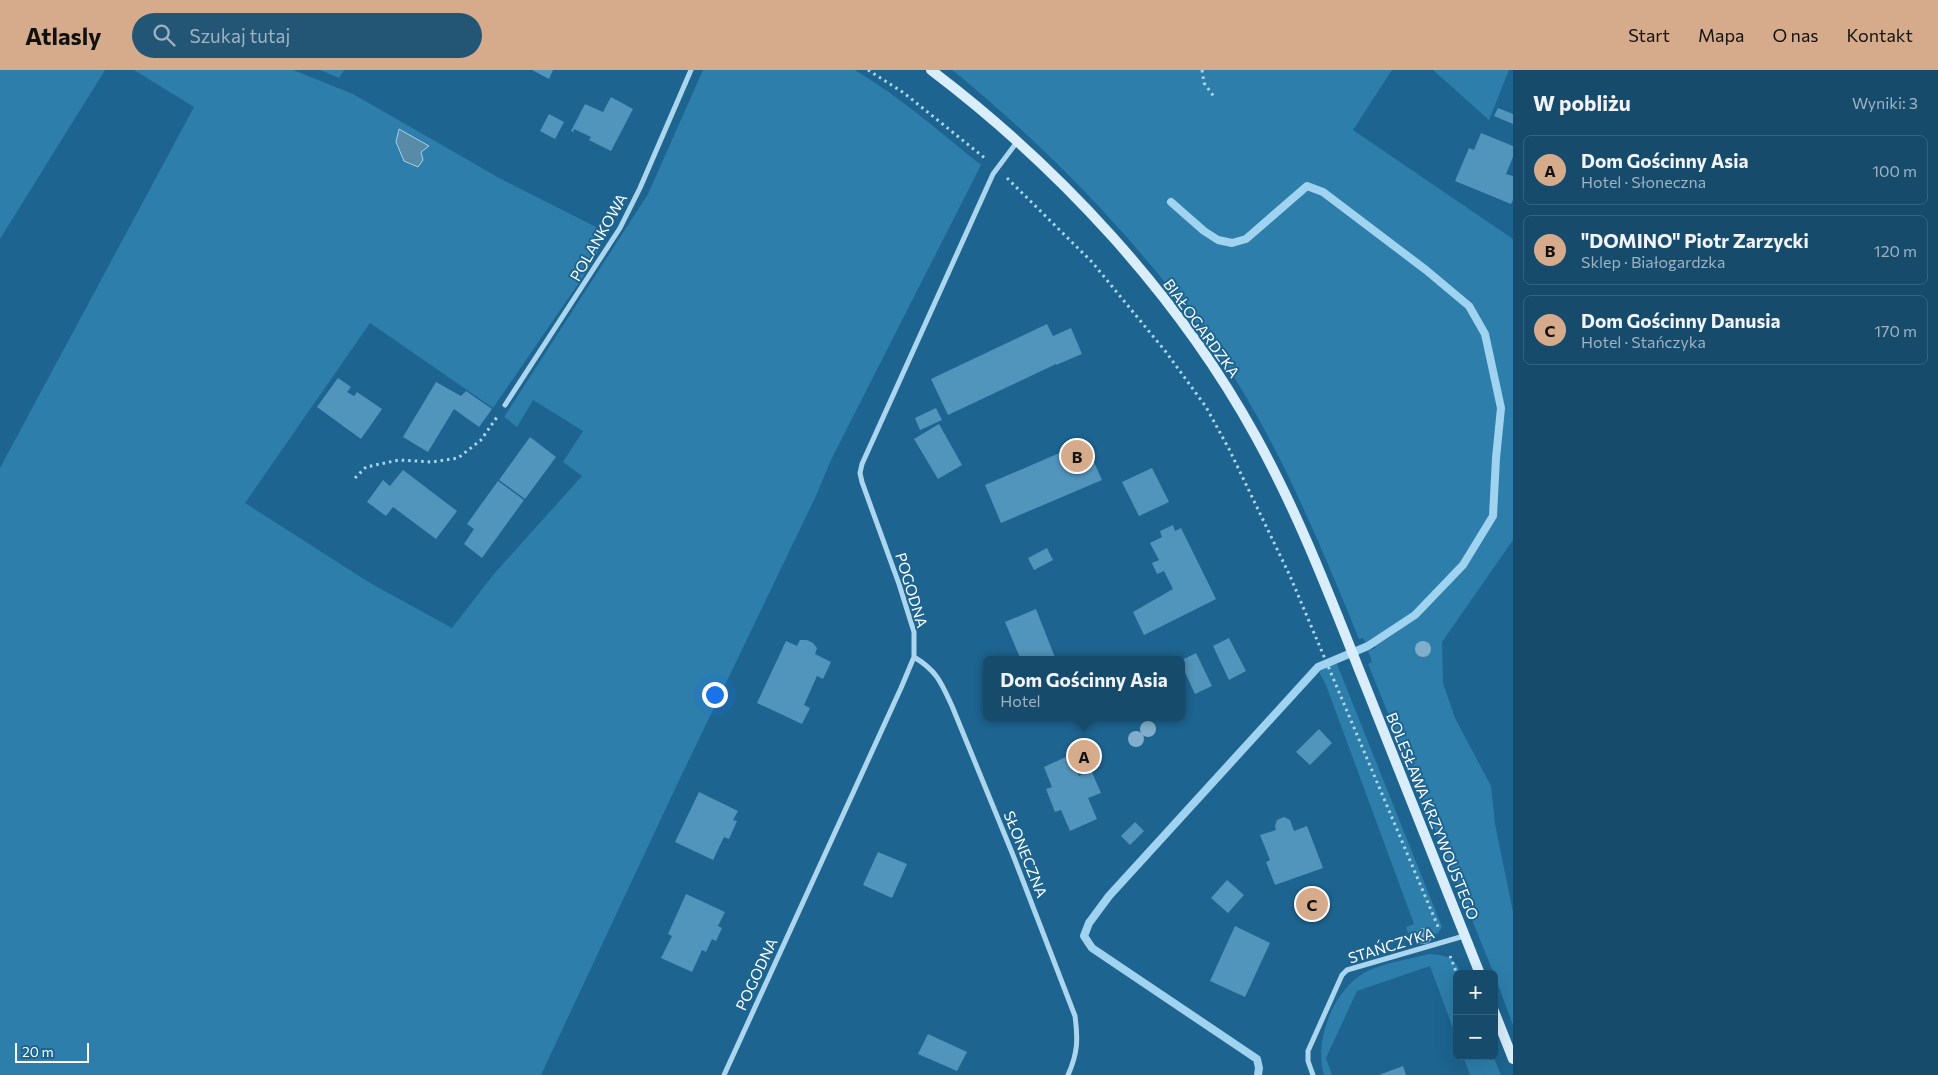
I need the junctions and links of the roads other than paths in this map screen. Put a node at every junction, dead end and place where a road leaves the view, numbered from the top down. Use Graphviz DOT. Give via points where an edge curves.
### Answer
graph roads {
  1 [pos="691,70"];
  2 [pos="931,70"];
  3 [pos="1018,142"];
  4 [pos="505,405"];
  5 [pos="914,657"];
  6 [pos="1359,668"];
  7 [pos="1465,936"];
  8 [pos="1478,970"];
  9 [pos="1496,1015"];
  10 [pos="1513,1059"];
  11 [pos="724,1075"];
  12 [pos="1068,1075"];
  13 [pos="1313,1075"];
  1 -- 4 [label="street, POLANKOWA" via="620,228"];
  2 -- 3 [label="main road, BIAŁOGARDZKA"];
  3 -- 5 [label="street, POGODNA" via="997,168 860,473 914,632"];
  3 -- 6 [label="main road, BIAŁOGARDZKA" via="1059,180 1124,251 1216,370 1278,480 1317,564"];
  5 -- 11 [label="street, POGODNA"];
  5 -- 12 [label="street, SŁONECZNA" via="928,666 941,682 952,706 1075,1016 1078,1041"];
  6 -- 7 [label="main road, BOLESŁAWA KRZYWOUSTEGO"];
  7 -- 8 [label="main road, BOLESŁAWA KRZYWOUSTEGO"];
  7 -- 13 [label="street, STAŃCZYKA" via="1347,970 1308,1051"];
  9 -- 10 [label="main road"];
}
